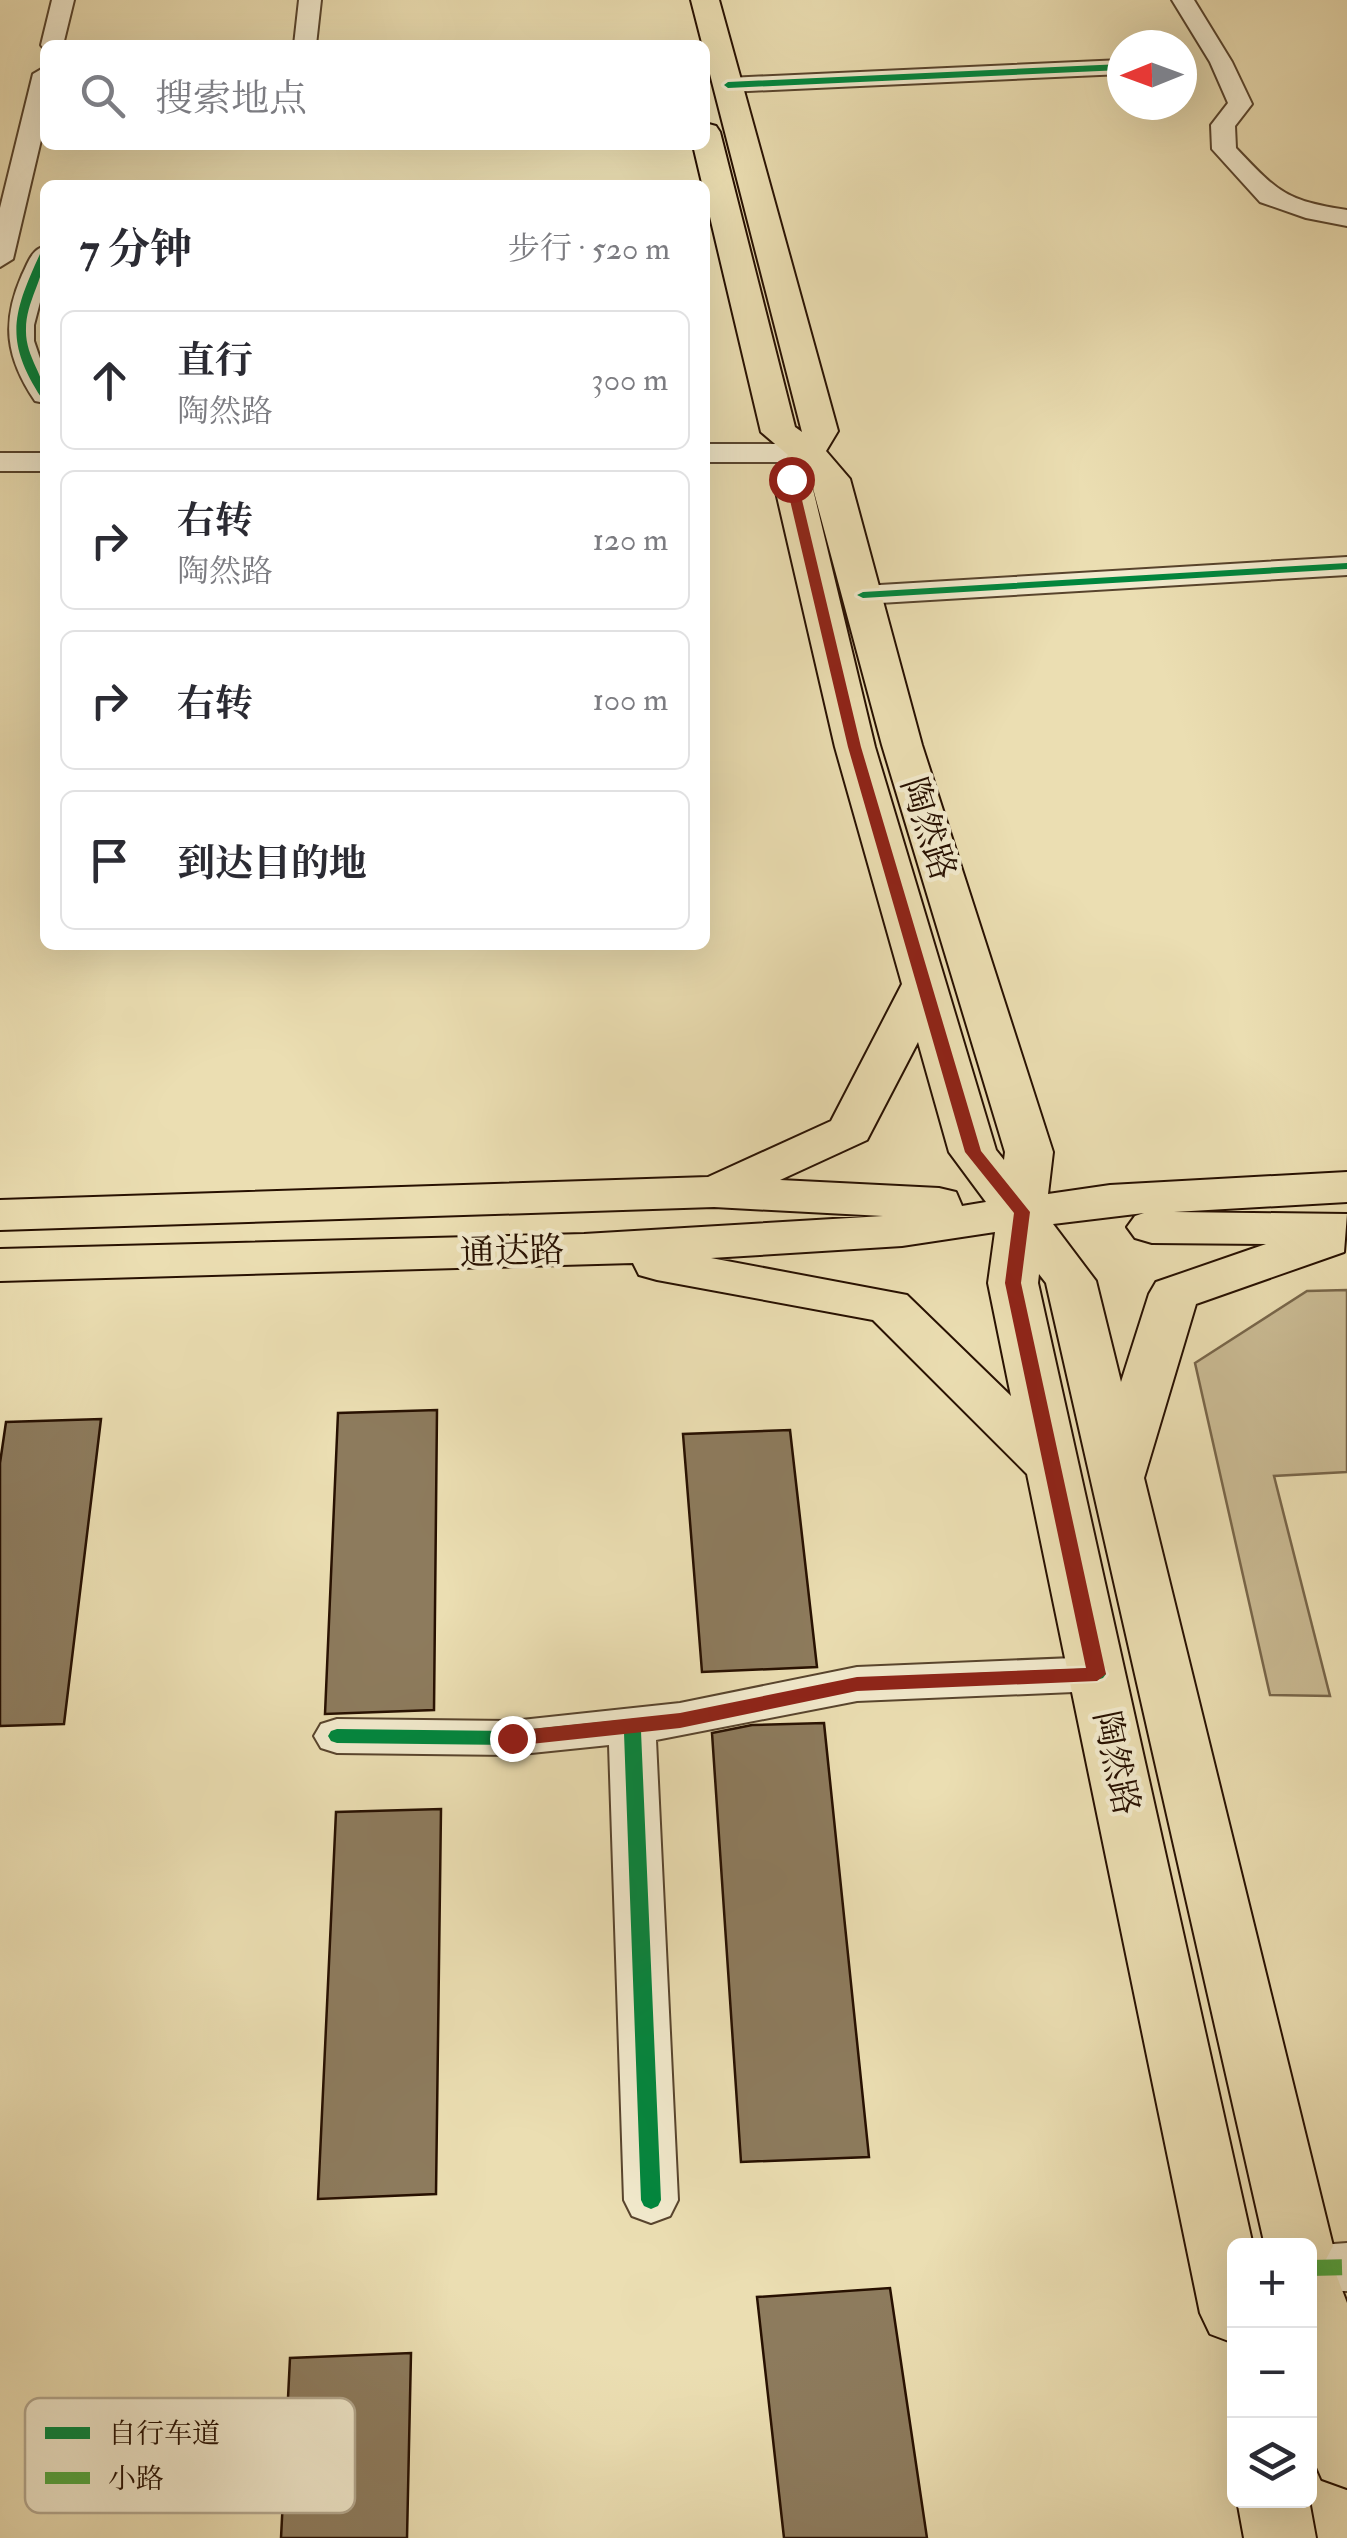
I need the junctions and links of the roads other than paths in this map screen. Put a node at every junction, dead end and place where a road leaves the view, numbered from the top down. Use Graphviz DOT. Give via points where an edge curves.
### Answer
graph roads {
  1 [pos="63,0"];
  2 [pos="310,0"];
  3 [pos="705,0"];
  4 [pos="1184,0"];
  5 [pos="53,40"];
  6 [pos="306,40"];
  7 [pos="1107,68"];
  8 [pos="728,84"];
  9 [pos="33,109"];
  10 [pos="709,150"];
  11 [pos="1347,218"];
  12 [pos="0,259"];
  13 [pos="40,265"];
  14 [pos="40,388"];
  15 [pos="710,454"];
  16 [pos="808,454"];
  17 [pos="0,462"];
  18 [pos="40,462"];
  19 [pos="1347,566"];
  20 [pos="863,595"];
  21 [pos="924,984"];
  22 [pos="1347,1187"];
  23 [pos="714,1192"];
  24 [pos="1022,1212"];
  25 [pos="0,1215"];
  26 [pos="1347,1232"];
  27 [pos="584,1250"];
  28 [pos="0,1265"];
  29 [pos="1052,1467"];
  30 [pos="1118,1480"];
  31 [pos="1097,1674"];
  32 [pos="632,1726"];
  33 [pos="337,1736"];
  34 [pos="651,2200"];
  35 [pos="1297,2238"];
  36 [pos="1347,2267"];
  37 [pos="1317,2268"];
  38 [pos="1227,2280"];
  39 [pos="1317,2321"];
  40 [pos="1347,2456"];
  41 [pos="1274,2508"];
  42 [pos="1280,2538"];
  1 -- 5 [label="street"];
  2 -- 6 [label="street"];
  3 -- 8 [label="main road, 陶然路"];
  4 -- 11 [label="street" via="1240,104 1223,125 1224,148 1269,197"];
  7 -- 8 [label="street"];
  8 -- 16 [label="main road, 陶然路" via="820,431"];
  9 -- 12 [label="street"];
  10 -- 16 [label="main road, 陶然路" via="779,432"];
  13 -- 14 [label="street" via="20,309 26,369"];
  15 -- 16 [label="street"];
  16 -- 20 [label="main road, 陶然路" via="832,478"];
  16 -- 21 [label="main road, 陶然路" via="791,479 855,747"];
  17 -- 18 [label="street"];
  19 -- 20 [label="street"];
  20 -- 24 [label="main road, 陶然路" via="902,745 1028,1152"];
  21 -- 23 [label="main road" via="850,1130"];
  21 -- 24 [label="main road, 陶然路" via="973,1152"];
  22 -- 24 [label="main road, 通达路" via="1110,1200"];
  23 -- 24 [label="main road, 通达路" via="898,1198"];
  23 -- 25 [label="main road, 通达路"];
  24 -- 26 [label="main road, 通达路" via="1118,1226"];
  24 -- 27 [label="main road, 通达路" via="902,1230"];
  24 -- 29 [label="main road, 陶然路" via="1013,1283"];
  24 -- 30 [label="main road, 陶然路" via="1071,1281"];
  26 -- 30 [label="main road" via="1174,1294"];
  27 -- 28 [label="main road, 通达路"];
  27 -- 29 [label="main road" via="889,1307"];
  29 -- 31 [label="main road, 陶然路"];
  30 -- 35 [label="main road, 陶然路"];
  31 -- 32 [label="street" via="857,1684"];
  31 -- 38 [label="main road, 陶然路"];
  32 -- 33 [label="street" via="512,1738"];
  32 -- 34 [label="street"];
  36 -- 37 [label="street"];
  39 -- 40 [label="main road"];
  41 -- 42 [label="main road"];
}
